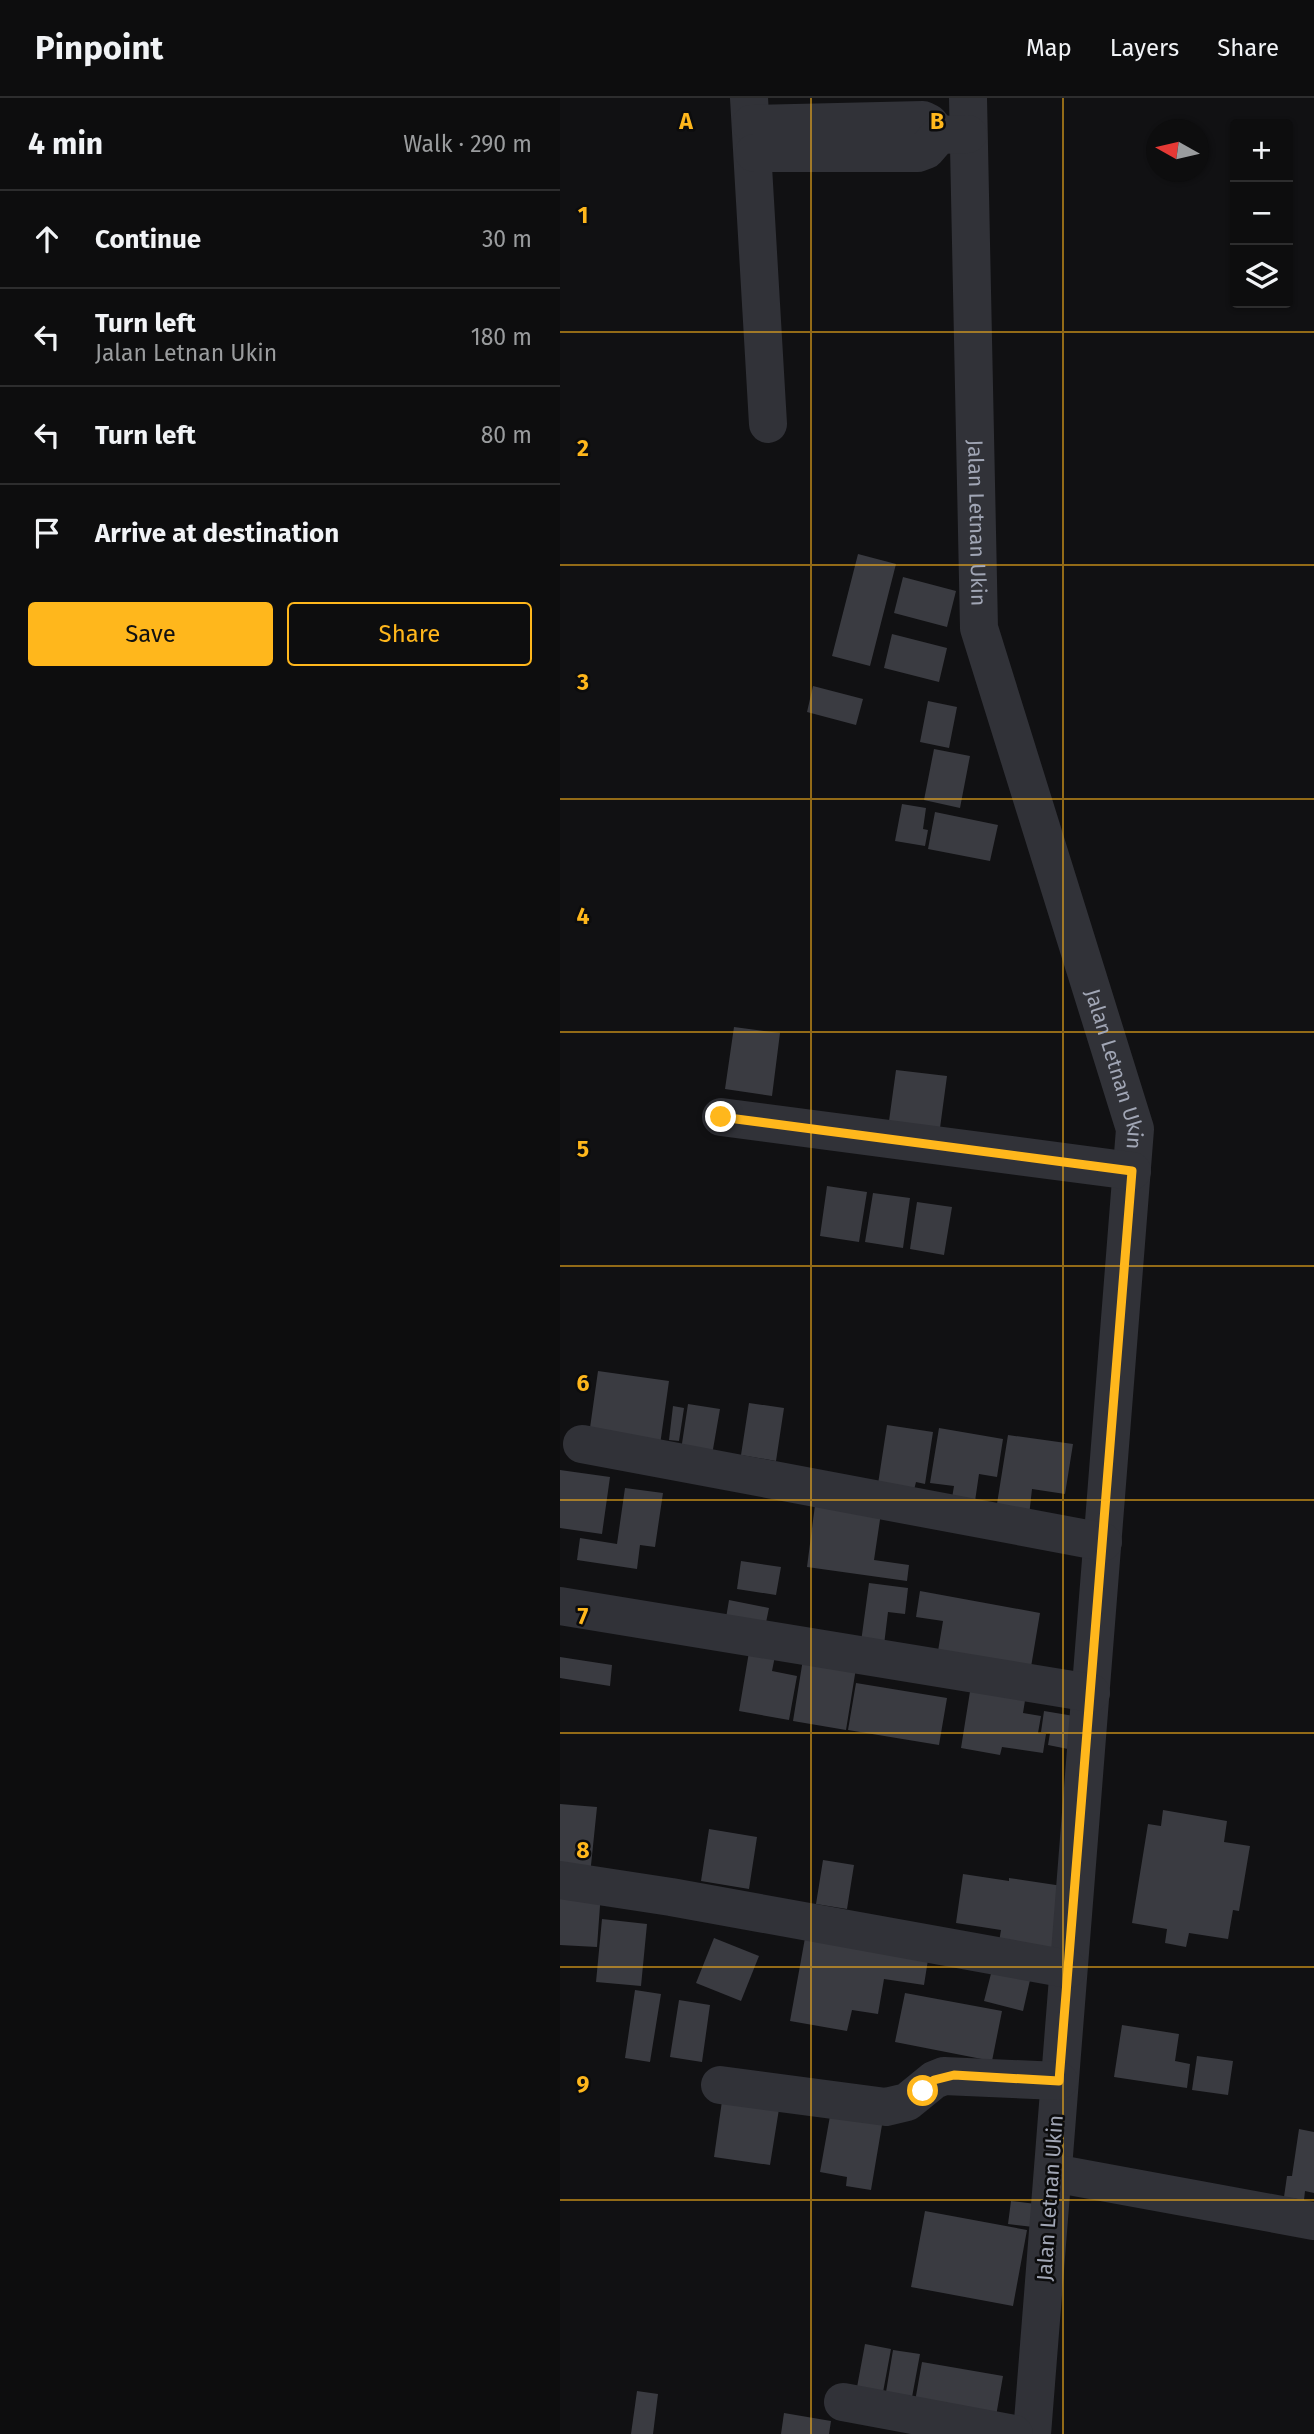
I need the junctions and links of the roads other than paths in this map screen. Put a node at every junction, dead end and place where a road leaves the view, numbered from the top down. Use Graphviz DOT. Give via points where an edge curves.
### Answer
graph roads {
  1 [pos="958,122"];
  2 [pos="751,125"];
  3 [pos="768,424"];
  4 [pos="721,1117"];
  5 [pos="1132,1171"];
  6 [pos="582,1444"];
  7 [pos="1102,1542"];
  8 [pos="560,1606"];
  9 [pos="1091,1693"];
  10 [pos="560,1880"];
  11 [pos="1068,1969"];
  12 [pos="1059,2081"];
  13 [pos="720,2085"];
  14 [pos="1053,2174"];
  15 [pos="1314,2221"];
  16 [pos="843,2402"];
  17 [pos="1014,2434"];
  18 [pos="1032,2434"];
  1 -- 2 [label="street" via="918,153"];
  1 -- 5 [label="street, Jalan Letnan Ukin" via="979,628 1130,1108 1135,1129"];
  2 -- 3 [label="street"];
  4 -- 5 [label="street"];
  5 -- 7 [label="street, Jalan Letnan Ukin"];
  6 -- 7 [label="street"];
  7 -- 9 [label="street, Jalan Letnan Ukin"];
  8 -- 9 [label="street"];
  9 -- 11 [label="street, Jalan Letnan Ukin"];
  10 -- 11 [label="street"];
  11 -- 12 [label="street, Jalan Letnan Ukin"];
  12 -- 13 [label="street" via="944,2076 907,2102 886,2108"];
  12 -- 14 [label="street, Jalan Letnan Ukin"];
  14 -- 15 [label="street"];
  14 -- 18 [label="street, Jalan Letnan Ukin"];
  16 -- 17 [label="street"];
}
